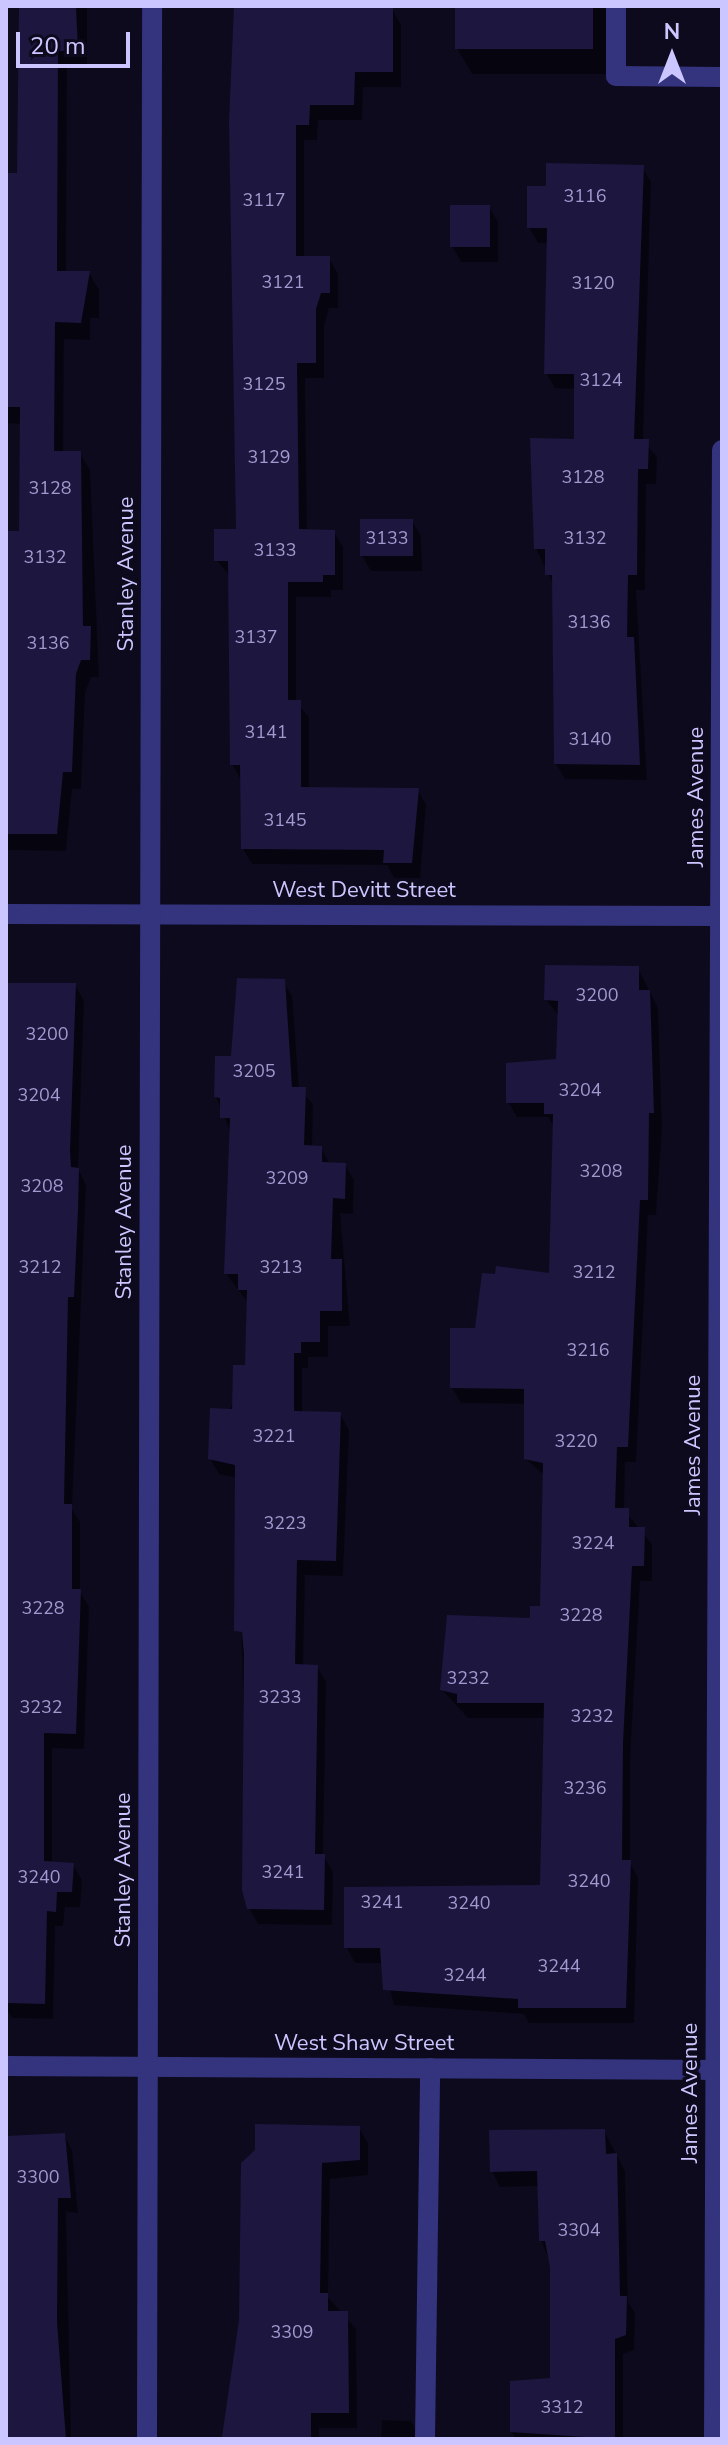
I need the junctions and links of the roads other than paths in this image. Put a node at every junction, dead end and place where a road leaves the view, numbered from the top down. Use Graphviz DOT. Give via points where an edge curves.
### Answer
graph roads {
  1 [pos="152,6"];
  2 [pos="616,6"];
  3 [pos="722,77"];
  4 [pos="722,450"];
  5 [pos="6,914"];
  6 [pos="150,914"];
  7 [pos="721,916"];
  8 [pos="6,2066"];
  9 [pos="148,2067"];
  10 [pos="430,2068"];
  11 [pos="719,2070"];
  12 [pos="147,2439"];
  13 [pos="425,2439"];
  14 [pos="714,2439"];
  1 -- 6 [label="street, Stanley Avenue"];
  2 -- 3 [label="street" via="616,76"];
  4 -- 7 [label="street, James Avenue"];
  5 -- 6 [label="street, West Devitt Street"];
  6 -- 7 [label="street, West Devitt Street"];
  6 -- 9 [label="street, Stanley Avenue"];
  7 -- 11 [label="street, James Avenue"];
  8 -- 9 [label="street, West Shaw Street"];
  9 -- 10 [label="street, West Shaw Street"];
  9 -- 12 [label="street, Stanley Avenue"];
  10 -- 11 [label="street, West Shaw Street"];
  10 -- 13 [label="street"];
  11 -- 14 [label="street, James Avenue"];
}
